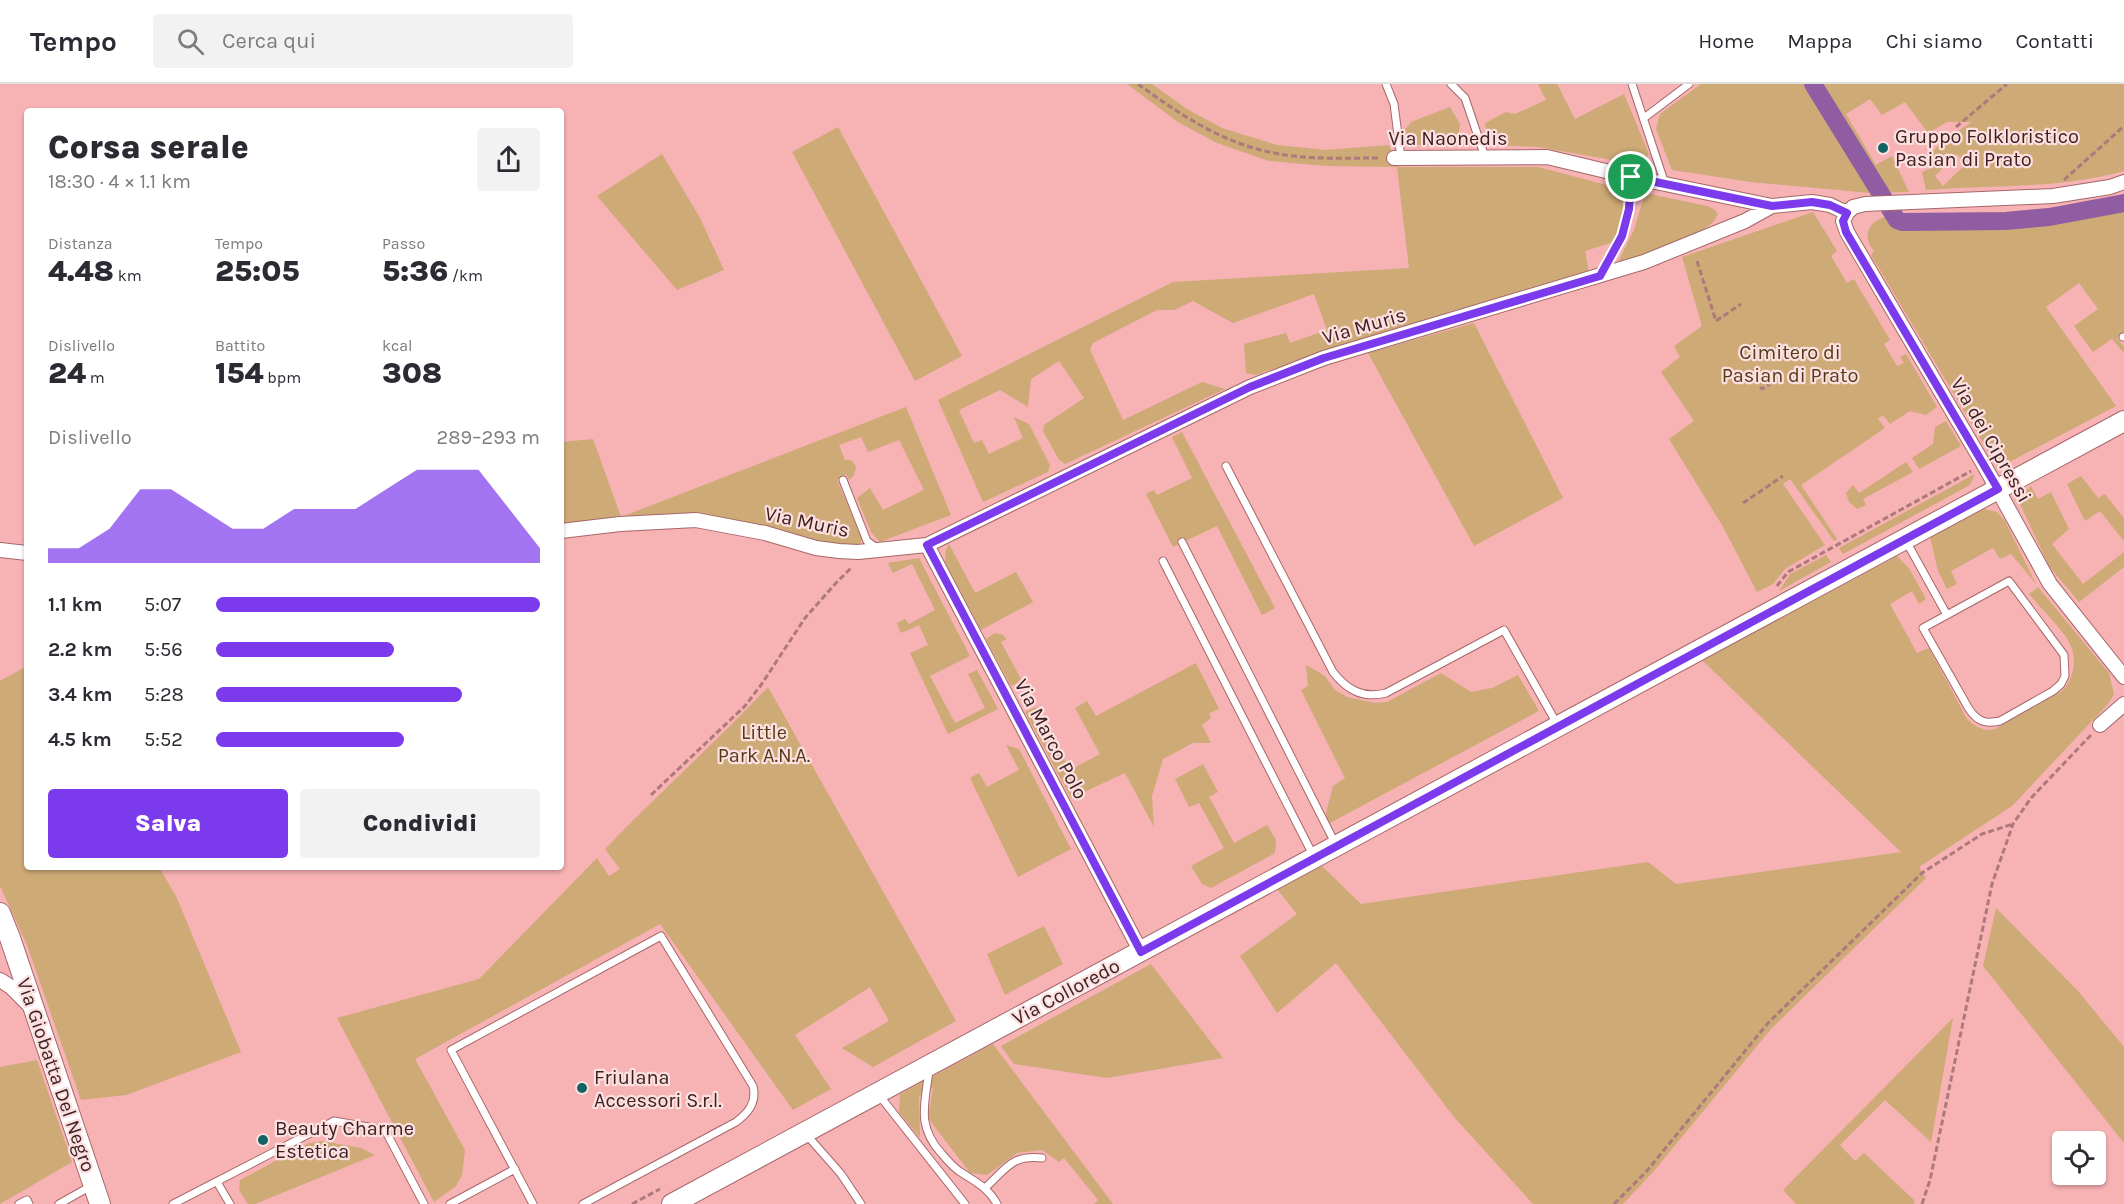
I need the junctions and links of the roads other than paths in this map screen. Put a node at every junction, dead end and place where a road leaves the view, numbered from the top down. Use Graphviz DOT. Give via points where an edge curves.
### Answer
graph roads {
  1 [pos="1386,84"];
  2 [pos="1451,84"];
  3 [pos="1632,84"];
  4 [pos="1689,84"];
  5 [pos="1644,118"];
  6 [pos="1485,157"];
  7 [pos="1397,158"];
  8 [pos="2124,182"];
  9 [pos="1665,184"];
  10 [pos="1772,206"];
  11 [pos="1847,213"];
  12 [pos="2124,421"];
  13 [pos="1226,466"];
  14 [pos="843,480"];
  15 [pos="1998,489"];
  16 [pos="564,531"];
  17 [pos="1905,539"];
  18 [pos="1182,542"];
  19 [pos="927,545"];
  20 [pos="878,549"];
  21 [pos="0,550"];
  22 [pos="24,553"];
  23 [pos="1163,561"];
  24 [pos="1947,615"];
  25 [pos="2124,677"];
  26 [pos="2122,709"];
  27 [pos="2100,725"];
  28 [pos="1558,726"];
  29 [pos="1336,846"];
  30 [pos="1315,857"];
  31 [pos="0,913"];
  32 [pos="6,944"];
  33 [pos="1141,952"];
  34 [pos="0,980"];
  35 [pos="34,1010"];
  36 [pos="929,1066"];
  37 [pos="878,1093"];
  38 [pos="804,1133"];
  39 [pos="1042,1158"];
  40 [pos="515,1169"];
  41 [pos="217,1182"];
  42 [pos="93,1185"];
  43 [pos="986,1187"];
  44 [pos="19,1204"];
  45 [pos="29,1204"];
  46 [pos="59,1204"];
  47 [pos="100,1204"];
  48 [pos="173,1204"];
  49 [pos="230,1204"];
  50 [pos="424,1204"];
  51 [pos="450,1204"];
  52 [pos="533,1204"];
  53 [pos="583,1204"];
  54 [pos="672,1204"];
  55 [pos="861,1204"];
  56 [pos="965,1204"];
  57 [pos="997,1204"];
  1 -- 7 [label="lane" via="1394,104"];
  2 -- 6 [label="lane" via="1465,98"];
  3 -- 5 [label="lane"];
  4 -- 5 [label="lane"];
  5 -- 9 [label="lane"];
  6 -- 7 [label="street, Via Naonedis"];
  6 -- 9 [label="street, Via Naonedis" via="1547,156"];
  8 -- 11 [label="street" via="2053,196 1865,204"];
  9 -- 10 [label="street, Via Naonedis"];
  10 -- 11 [label="street, Via Muris" via="1812,202"];
  10 -- 19 [label="street, Via Muris" via="1685,247 1324,358 1250,387"];
  11 -- 15 [label="street, Via dei Cipressi" via="1843,221 1846,232"];
  12 -- 15 [label="main road, Via Colloredo"];
  13 -- 28 [label="lane" via="1333,672 1345,685 1367,695 1386,693 1504,630"];
  14 -- 20 [label="lane" via="867,541"];
  15 -- 17 [label="main road, Via Colloredo"];
  15 -- 25 [label="street, Via dei Cipressi" via="2050,584"];
  16 -- 20 [label="street, Via Muris" via="696,520 839,552"];
  17 -- 24 [label="lane"];
  17 -- 28 [label="main road, Via Colloredo"];
  18 -- 29 [label="lane"];
  19 -- 20 [label="street, Via Muris"];
  19 -- 33 [label="street, Via Marco Polo"];
  21 -- 22 [label="street"];
  23 -- 30 [label="lane"];
  24 -- 24 [label="lane" via="1923,628 1969,709 1981,722 2000,721 2061,684 2065,675 2064,655 2009,581"];
  26 -- 27 [label="street"];
  28 -- 29 [label="main road, Via Colloredo"];
  29 -- 30 [label="main road, Via Colloredo"];
  30 -- 33 [label="main road, Via Colloredo"];
  31 -- 32 [label="main road, Via Giobatta Del Negro"];
  32 -- 35 [label="main road, Via Giobatta Del Negro"];
  33 -- 36 [label="main road, Via Colloredo"];
  34 -- 35 [label="street"];
  35 -- 42 [label="main road, Via Giobatta Del Negro"];
  36 -- 37 [label="main road, Via Colloredo"];
  36 -- 43 [label="lane" via="924,1126 935,1146 956,1169"];
  37 -- 38 [label="main road, Via Colloredo"];
  37 -- 56 [label="lane"];
  38 -- 54 [label="main road, Via Colloredo"];
  38 -- 55 [label="lane" via="841,1174"];
  39 -- 43 [label="lane" via="1013,1161"];
  40 -- 51 [label="lane"];
  40 -- 52 [label="lane"];
  40 -- 53 [label="lane" via="451,1050 661,936 753,1086 753,1104 735,1122"];
  41 -- 48 [label="lane"];
  41 -- 49 [label="lane"];
  41 -- 50 [label="lane" via="334,1121 385,1130"];
  42 -- 46 [label="lane"];
  42 -- 47 [label="main road, Via Giobatta Del Negro"];
  43 -- 57 [label="lane"];
  44 -- 45 [label="lane" via="27,1200"];
}
